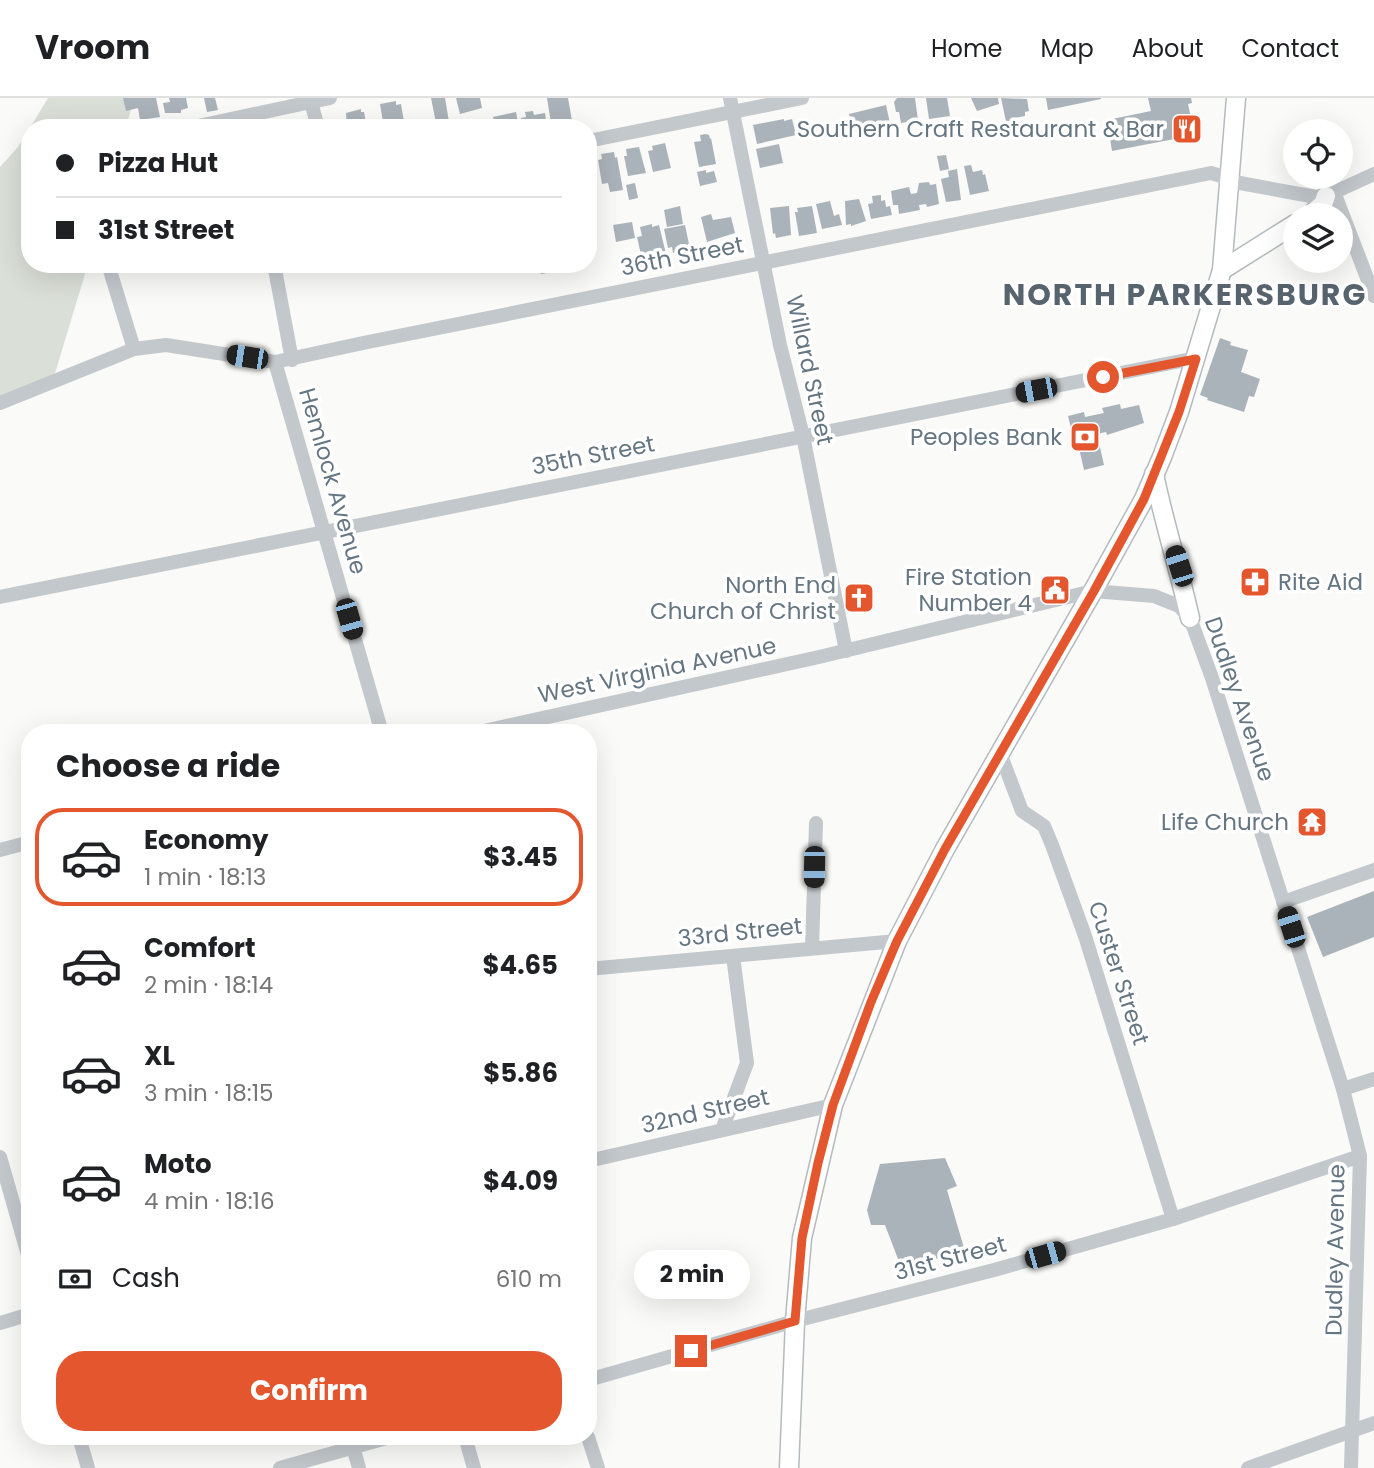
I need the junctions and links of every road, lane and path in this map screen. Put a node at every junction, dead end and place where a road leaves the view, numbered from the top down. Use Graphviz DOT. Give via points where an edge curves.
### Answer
graph roads {
  1 [pos="330,98"];
  2 [pos="802,98"];
  3 [pos="1236,98"];
  4 [pos="310,100"];
  5 [pos="731,105"];
  6 [pos="228,119"];
  7 [pos="315,119"];
  8 [pos="597,139"];
  9 [pos="1374,174"];
  10 [pos="1229,181"];
  11 [pos="1330,194"];
  12 [pos="1325,203"];
  13 [pos="1283,232"];
  14 [pos="765,263"];
  15 [pos="1222,270"];
  16 [pos="110,273"];
  17 [pos="276,273"];
  18 [pos="1374,296"];
  19 [pos="134,349"];
  20 [pos="1196,359"];
  21 [pos="292,360"];
  22 [pos="275,362"];
  23 [pos="0,402"];
  24 [pos="803,436"];
  25 [pos="1154,474"];
  26 [pos="324,533"];
  27 [pos="1094,591"];
  28 [pos="0,597"];
  29 [pos="1190,618"];
  30 [pos="846,651"];
  31 [pos="379,724"];
  32 [pos="516,724"];
  33 [pos="1000,754"];
  34 [pos="816,823"];
  35 [pos="21,844"];
  36 [pos="0,850"];
  37 [pos="1374,870"];
  38 [pos="1283,902"];
  39 [pos="897,941"];
  40 [pos="812,948"];
  41 [pos="733,956"];
  42 [pos="597,968"];
  43 [pos="1374,1079"];
  44 [pos="1343,1089"];
  45 [pos="833,1105"];
  46 [pos="722,1130"];
  47 [pos="1360,1156"];
  48 [pos="0,1157"];
  49 [pos="597,1159"];
  50 [pos="1173,1219"];
  51 [pos="21,1230"];
  52 [pos="21,1317"];
  53 [pos="795,1321"];
  54 [pos="0,1323"];
  55 [pos="597,1377"];
  56 [pos="1374,1423"];
  57 [pos="1353,1430"];
  58 [pos="81,1445"];
  59 [pos="360,1445"];
  60 [pos="467,1445"];
  61 [pos="591,1445"];
  62 [pos="353,1447"];
  63 [pos="88,1468"];
  64 [pos="281,1468"];
  65 [pos="359,1468"];
  66 [pos="474,1468"];
  67 [pos="598,1468"];
  68 [pos="789,1468"];
  69 [pos="1248,1468"];
  70 [pos="1351,1468"];
  1 -- 4 [label="street"];
  2 -- 5 [label="street"];
  3 -- 10 [label="main road"];
  4 -- 6 [label="street"];
  4 -- 7 [label="street"];
  5 -- 8 [label="street"];
  5 -- 14 [label="street, Willard Street"];
  9 -- 11 [label="street, 36th Street"];
  10 -- 11 [label="street, 36th Street" via="1300,195"];
  10 -- 14 [label="street, 36th Street" via="1210,173"];
  10 -- 15 [label="main road"];
  11 -- 12 [label="main road"];
  11 -- 18 [label="street"];
  13 -- 15 [label="main road"];
  14 -- 21 [label="street, 36th Street"];
  14 -- 24 [label="street, Willard Street"];
  15 -- 20 [label="main road"];
  16 -- 19 [label="street"];
  17 -- 21 [label="street, Hemlock Avenue"];
  19 -- 22 [label="street, 36th Street" via="166,345"];
  19 -- 23 [label="street, 36th Street"];
  20 -- 24 [label="street, 35th Street"];
  20 -- 25 [label="main road"];
  21 -- 22 [label="street, 36th Street"];
  22 -- 26 [label="street, Hemlock Avenue"];
  24 -- 26 [label="street, 35th Street"];
  24 -- 30 [label="street, Willard Street"];
  25 -- 27 [label="main road"];
  25 -- 29 [label="main road"];
  26 -- 28 [label="street, 35th Street"];
  26 -- 31 [label="street, Hemlock Avenue"];
  27 -- 29 [label="street, Dudley Avenue" via="1154,596 1179,606"];
  27 -- 30 [label="street, West Virginia Avenue"];
  27 -- 33 [label="main road"];
  29 -- 38 [label="street, Dudley Avenue"];
  30 -- 32 [label="street, West Virginia Avenue"];
  33 -- 39 [label="main road"];
  33 -- 50 [label="street, Custer Street" via="1022,811 1044,826 1052,845"];
  34 -- 40 [label="street"];
  35 -- 36 [label="street"];
  37 -- 38 [label="street"];
  38 -- 44 [label="street, Dudley Avenue"];
  39 -- 40 [label="street, 33rd Street"];
  39 -- 45 [label="main road"];
  40 -- 41 [label="street, 33rd Street"];
  41 -- 42 [label="street, 33rd Street"];
  41 -- 46 [label="street" via="747,1063"];
  43 -- 44 [label="street"];
  44 -- 47 [label="street, Dudley Avenue"];
  45 -- 46 [label="street, 32nd Street"];
  45 -- 53 [label="main road" via="802,1238"];
  46 -- 49 [label="street, 32nd Street"];
  47 -- 50 [label="street, 31st Street"];
  47 -- 57 [label="street, Dudley Avenue"];
  48 -- 51 [label="street"];
  50 -- 53 [label="street, 31st Street"];
  52 -- 54 [label="street"];
  53 -- 55 [label="street, 31st Street"];
  53 -- 68 [label="main road"];
  56 -- 57 [label="street"];
  57 -- 69 [label="street"];
  57 -- 70 [label="street, Dudley Avenue"];
  58 -- 63 [label="street"];
  59 -- 62 [label="street"];
  60 -- 66 [label="street"];
  61 -- 67 [label="street"];
  62 -- 64 [label="street"];
  62 -- 65 [label="street"];
}
